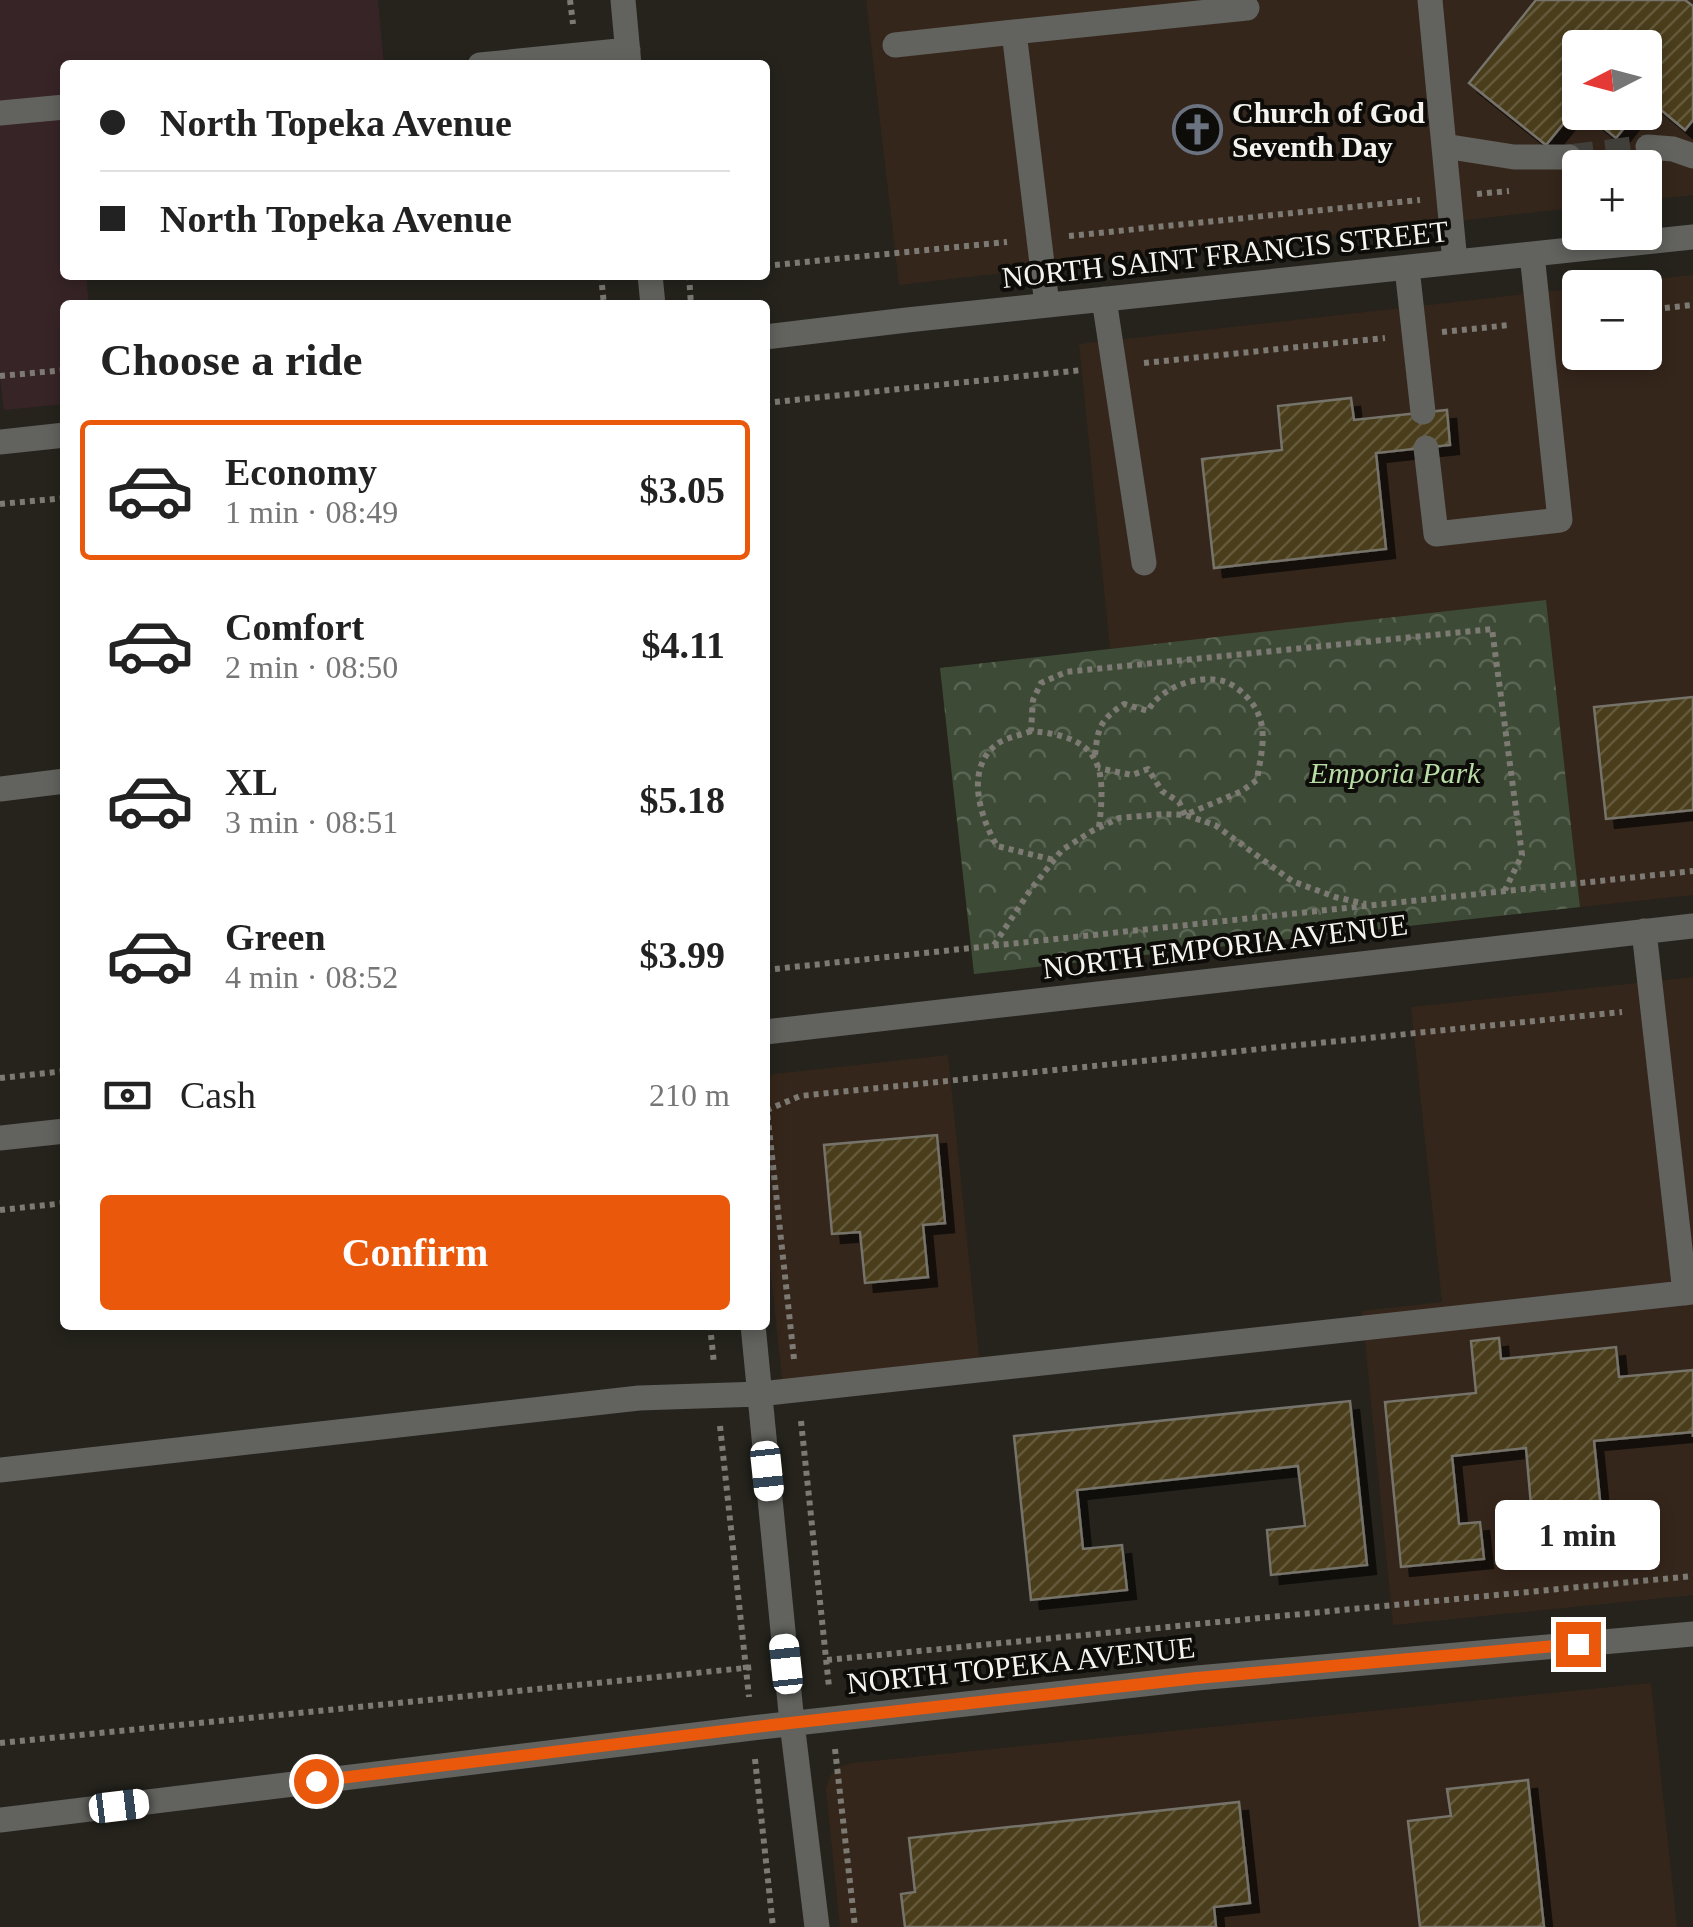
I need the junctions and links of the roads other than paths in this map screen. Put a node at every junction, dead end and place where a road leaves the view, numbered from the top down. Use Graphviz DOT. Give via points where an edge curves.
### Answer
graph roads {
  1 [pos="622,0"];
  2 [pos="1430,0"];
  3 [pos="1246,8"];
  4 [pos="1014,32"];
  5 [pos="895,45"];
  6 [pos="629,58"];
  7 [pos="586,60"];
  8 [pos="60,107"];
  9 [pos="0,113"];
  10 [pos="1444,146"];
  11 [pos="1648,146"];
  12 [pos="1693,156"];
  13 [pos="1562,157"];
  14 [pos="1693,238"];
  15 [pos="1532,254"];
  16 [pos="1456,262"];
  17 [pos="1407,268"];
  18 [pos="1104,299"];
  19 [pos="1046,305"];
  20 [pos="770,336"];
  21 [pos="1423,412"];
  22 [pos="60,436"];
  23 [pos="0,442"];
  24 [pos="1426,448"];
  25 [pos="1144,562"];
  26 [pos="60,782"];
  27 [pos="0,789"];
  28 [pos="1693,926"];
  29 [pos="1644,931"];
  30 [pos="770,1031"];
  31 [pos="60,1132"];
  32 [pos="0,1138"];
  33 [pos="1689,1293"];
  34 [pos="754,1330"];
  35 [pos="760,1394"];
  36 [pos="0,1470"];
  37 [pos="1693,1634"];
  38 [pos="792,1723"];
  39 [pos="0,1820"];
  40 [pos="817,1927"];
  1 -- 6 [label="street"];
  2 -- 10 [label="street"];
  3 -- 4 [label="street"];
  4 -- 5 [label="street"];
  4 -- 19 [label="street"];
  6 -- 7 [label="street"];
  8 -- 9 [label="street"];
  10 -- 13 [label="street"];
  10 -- 16 [label="street"];
  11 -- 12 [label="street"];
  14 -- 15 [label="street, NORTH SAINT FRANCIS STREET"];
  15 -- 16 [label="street, NORTH SAINT FRANCIS STREET"];
  15 -- 24 [label="street" via="1560,520 1436,534"];
  16 -- 17 [label="street, NORTH SAINT FRANCIS STREET"];
  17 -- 18 [label="street, NORTH SAINT FRANCIS STREET"];
  17 -- 21 [label="street"];
  18 -- 19 [label="street, NORTH SAINT FRANCIS STREET"];
  18 -- 25 [label="street"];
  19 -- 20 [label="street, NORTH SAINT FRANCIS STREET"];
  22 -- 23 [label="street"];
  26 -- 27 [label="street"];
  28 -- 29 [label="street, NORTH EMPORIA AVENUE"];
  29 -- 30 [label="street, NORTH EMPORIA AVENUE"];
  29 -- 33 [label="street"];
  31 -- 32 [label="street"];
  33 -- 35 [label="street"];
  34 -- 35 [label="street"];
  35 -- 36 [label="street" via="639,1398"];
  35 -- 38 [label="street"];
  37 -- 38 [label="street, NORTH TOPEKA AVENUE"];
  38 -- 39 [label="street, NORTH TOPEKA AVENUE"];
  38 -- 40 [label="street"];
}
